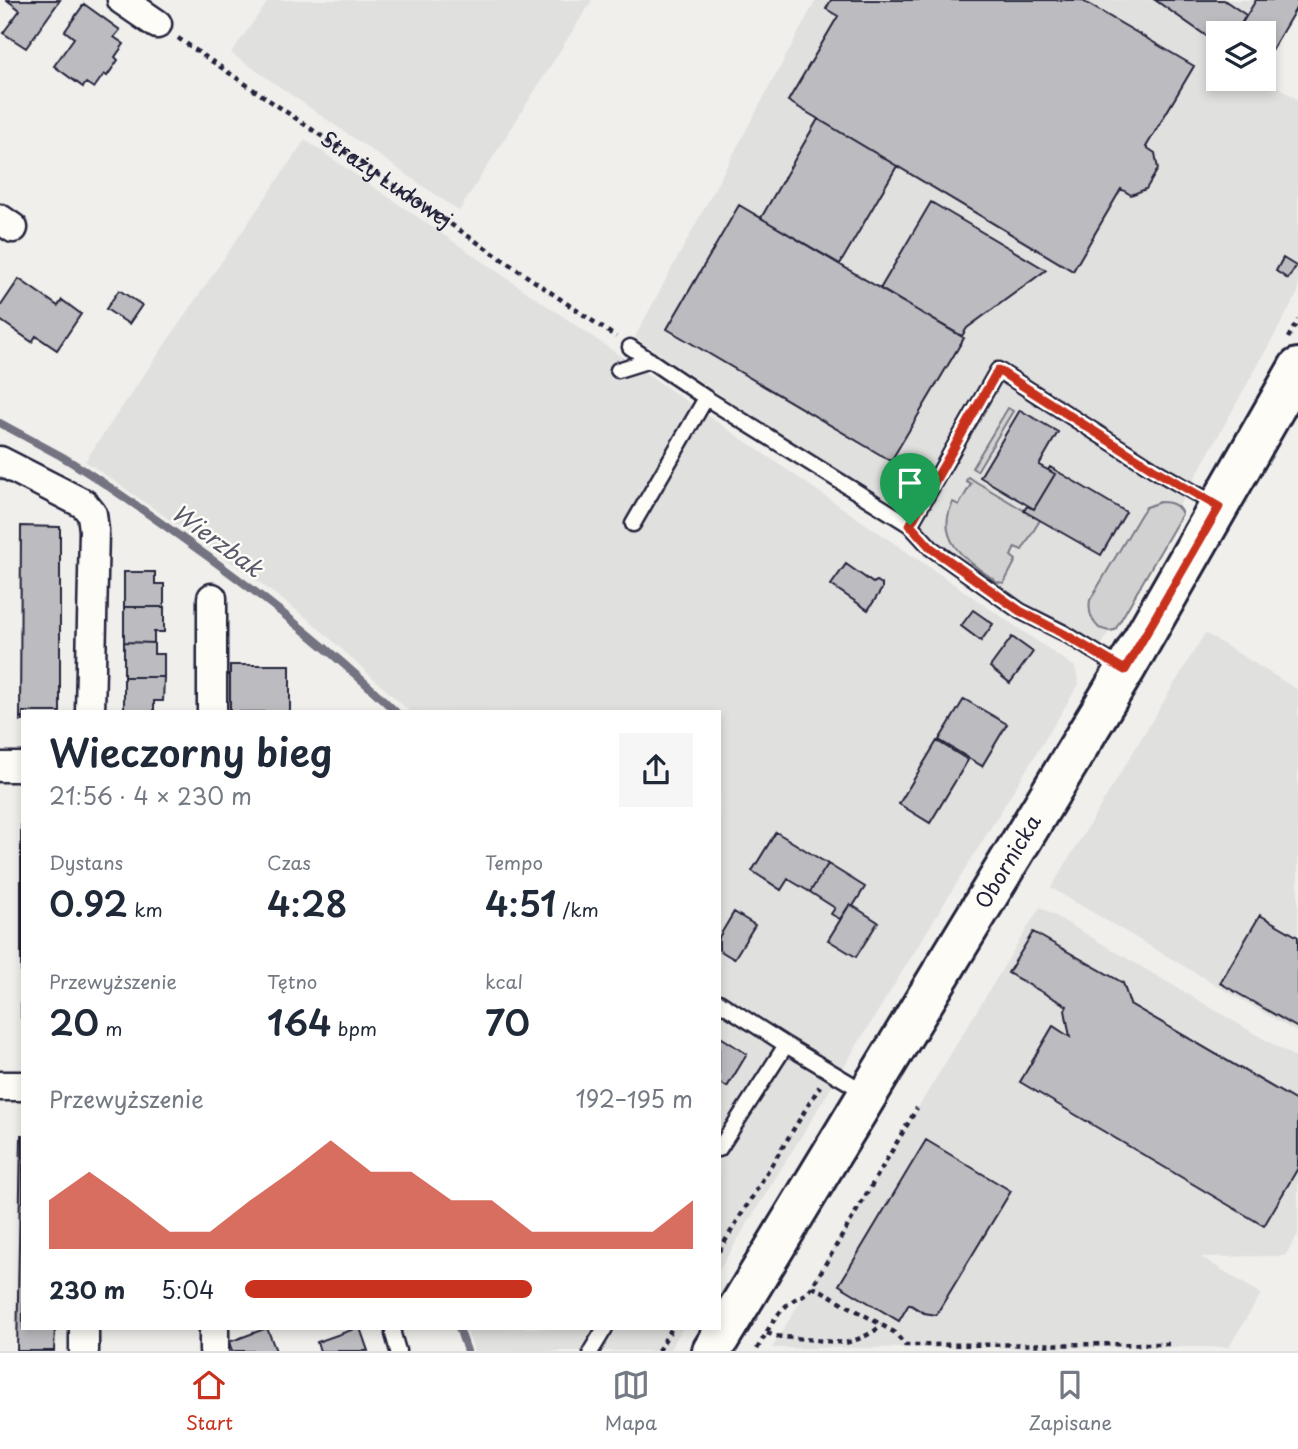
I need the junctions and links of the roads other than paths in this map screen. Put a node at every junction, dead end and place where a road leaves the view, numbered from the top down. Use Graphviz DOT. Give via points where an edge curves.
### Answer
graph roads {
  1 [pos="122,0"];
  2 [pos="157,24"];
  3 [pos="631,347"];
  4 [pos="1292,355"];
  5 [pos="650,360"];
  6 [pos="618,370"];
  7 [pos="706,398"];
  8 [pos="0,461"];
  9 [pos="1219,507"];
  10 [pos="633,524"];
  11 [pos="910,525"];
  12 [pos="212,598"];
  13 [pos="1125,670"];
  14 [pos="90,710"];
  15 [pos="212,710"];
  16 [pos="0,767"];
  17 [pos="21,767"];
  18 [pos="721,1003"];
  19 [pos="786,1045"];
  20 [pos="0,1086"];
  21 [pos="21,1086"];
  22 [pos="869,1094"];
  23 [pos="721,1146"];
  24 [pos="83,1330"];
  25 [pos="214,1330"];
  26 [pos="393,1330"];
  27 [pos="604,1330"];
  28 [pos="84,1351"];
  29 [pos="214,1351"];
  30 [pos="398,1351"];
  31 [pos="591,1351"];
  32 [pos="712,1351"];
  1 -- 2 [label="street"];
  3 -- 5 [label="lane"];
  4 -- 9 [label="main road, Obornicka"];
  5 -- 6 [label="lane"];
  5 -- 7 [label="lane"];
  7 -- 10 [label="lane"];
  7 -- 11 [label="lane"];
  8 -- 14 [label="street" via="84,504 92,514"];
  9 -- 11 [label="lane" via="998,370"];
  9 -- 13 [label="main road, Obornicka"];
  11 -- 13 [label="lane" via="931,548 1020,611"];
  12 -- 15 [label="street"];
  13 -- 22 [label="main road, Obornicka"];
  16 -- 17 [label="street"];
  18 -- 19 [label="lane"];
  19 -- 22 [label="lane"];
  19 -- 23 [label="lane"];
  20 -- 21 [label="street"];
  22 -- 32 [label="main road, Obornicka"];
  24 -- 28 [label="street"];
  25 -- 29 [label="street"];
  26 -- 30 [label="lane"];
  27 -- 31 [label="lane"];
}
